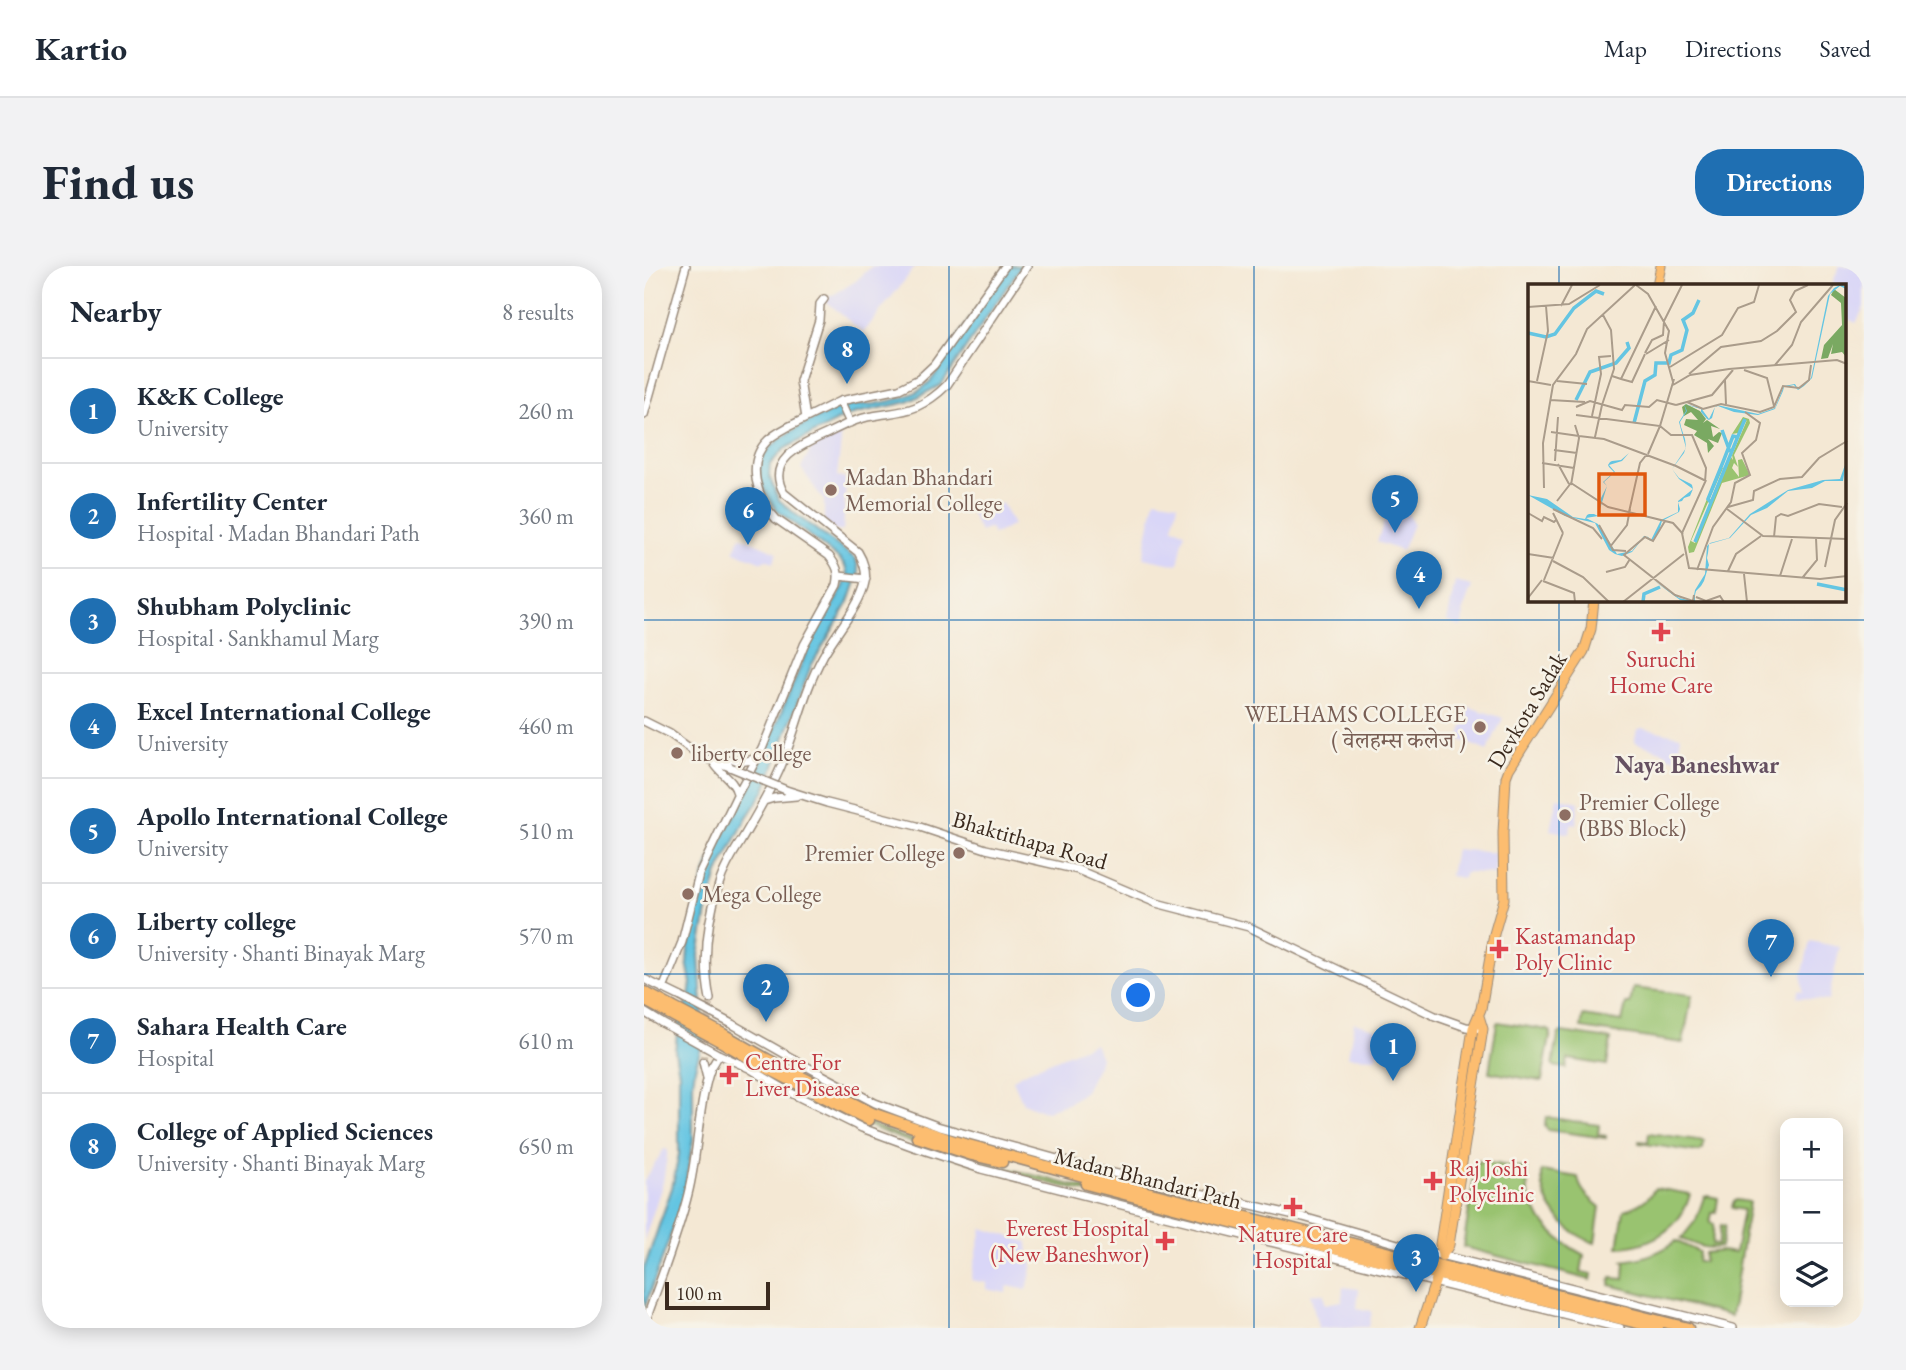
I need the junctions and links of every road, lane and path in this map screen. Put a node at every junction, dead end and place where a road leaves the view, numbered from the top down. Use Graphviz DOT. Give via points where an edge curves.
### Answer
graph roads {
  1 [pos="685,266"];
  2 [pos="1006,266"];
  3 [pos="1027,266"];
  4 [pos="1661,266"];
  5 [pos="1657,284"];
  6 [pos="824,299"];
  7 [pos="840,401"];
  8 [pos="644,415"];
  9 [pos="806,418"];
  10 [pos="850,423"];
  11 [pos="842,576"];
  12 [pos="863,579"];
  13 [pos="1594,602"];
  14 [pos="644,721"];
  15 [pos="757,758"];
  16 [pos="713,761"];
  17 [pos="779,770"];
  18 [pos="738,793"];
  19 [pos="804,796"];
  20 [pos="763,802"];
  21 [pos="644,979"];
  22 [pos="663,989"];
  23 [pos="644,992"];
  24 [pos="710,999"];
  25 [pos="648,1008"];
  26 [pos="667,1014"];
  27 [pos="1478,1028"];
  28 [pos="722,1038"];
  29 [pos="718,1054"];
  30 [pos="703,1062"];
  31 [pos="707,1080"];
  32 [pos="1439,1269"];
  33 [pos="1599,1304"];
  34 [pos="1583,1310"];
  35 [pos="644,1326"];
  36 [pos="1420,1328"];
  37 [pos="1620,1328"];
  38 [pos="1658,1328"];
  39 [pos="1688,1328"];
  40 [pos="1733,1328"];
  1 -- 8 [label="street"];
  2 -- 7 [label="street" via="928,372 886,392"];
  3 -- 10 [label="street" via="947,386 916,407"];
  4 -- 5 [label="main road"];
  6 -- 9 [label="street" via="800,381"];
  7 -- 9 [label="street"];
  7 -- 10 [label="street"];
  9 -- 11 [label="street" via="764,445 756,460 756,481 769,513 829,556"];
  10 -- 12 [label="street" via="795,449 783,463 779,484 787,497 858,552 864,564"];
  11 -- 12 [label="street"];
  11 -- 15 [label="street" via="804,645"];
  12 -- 17 [label="street" via="857,602 812,679"];
  13 -- 27 [label="main road, Devkota Sadak" via="1584,651 1506,777 1504,899"];
  14 -- 16 [label="street, Bhaktithapa Road"];
  15 -- 16 [label="street" via="746,763"];
  15 -- 18 [label="street"];
  16 -- 18 [label="street"];
  16 -- 19 [label="street, Bhaktithapa Road, bridge"];
  17 -- 19 [label="street" via="786,786"];
  17 -- 20 [label="street"];
  18 -- 22 [label="street" via="699,874 682,942"];
  19 -- 20 [label="street"];
  19 -- 27 [label="street, Bhaktithapa Road" via="986,849 1079,870 1156,903 1248,927 1435,1016"];
  20 -- 24 [label="street" via="730,856 710,919 705,956"];
  21 -- 22 [label="street"];
  22 -- 32 [label="street, bridge" via="875,1103 937,1126 1079,1165 1303,1217"];
  23 -- 26 [label="highway"];
  25 -- 26 [label="highway"];
  26 -- 28 [label="highway, bridge"];
  26 -- 29 [label="street, bridge"];
  27 -- 32 [label="main road, Devkota Sadak"];
  28 -- 32 [label="highway, Madan Bhandari Path" via="872,1113 919,1131"];
  28 -- 32 [label="highway, Madan Bhandari Path" via="763,1066 869,1119 947,1147 1346,1252"];
  29 -- 31 [label="street"];
  29 -- 32 [label="street" via="862,1128 960,1162 1086,1196"];
  30 -- 31 [label="street"];
  31 -- 35 [label="street" via="689,1192"];
  32 -- 33 [label="street"];
  32 -- 34 [label="highway, Madan Bhandari Path"];
  32 -- 34 [label="street"];
  32 -- 36 [label="main road, Devkota Sadak"];
  33 -- 34 [label="highway, Madan Bhandari Path"];
  33 -- 38 [label="highway, Madan Bhandari Path"];
  33 -- 39 [label="highway, Madan Bhandari Path"];
  33 -- 40 [label="street"];
  34 -- 37 [label="street"];
}
